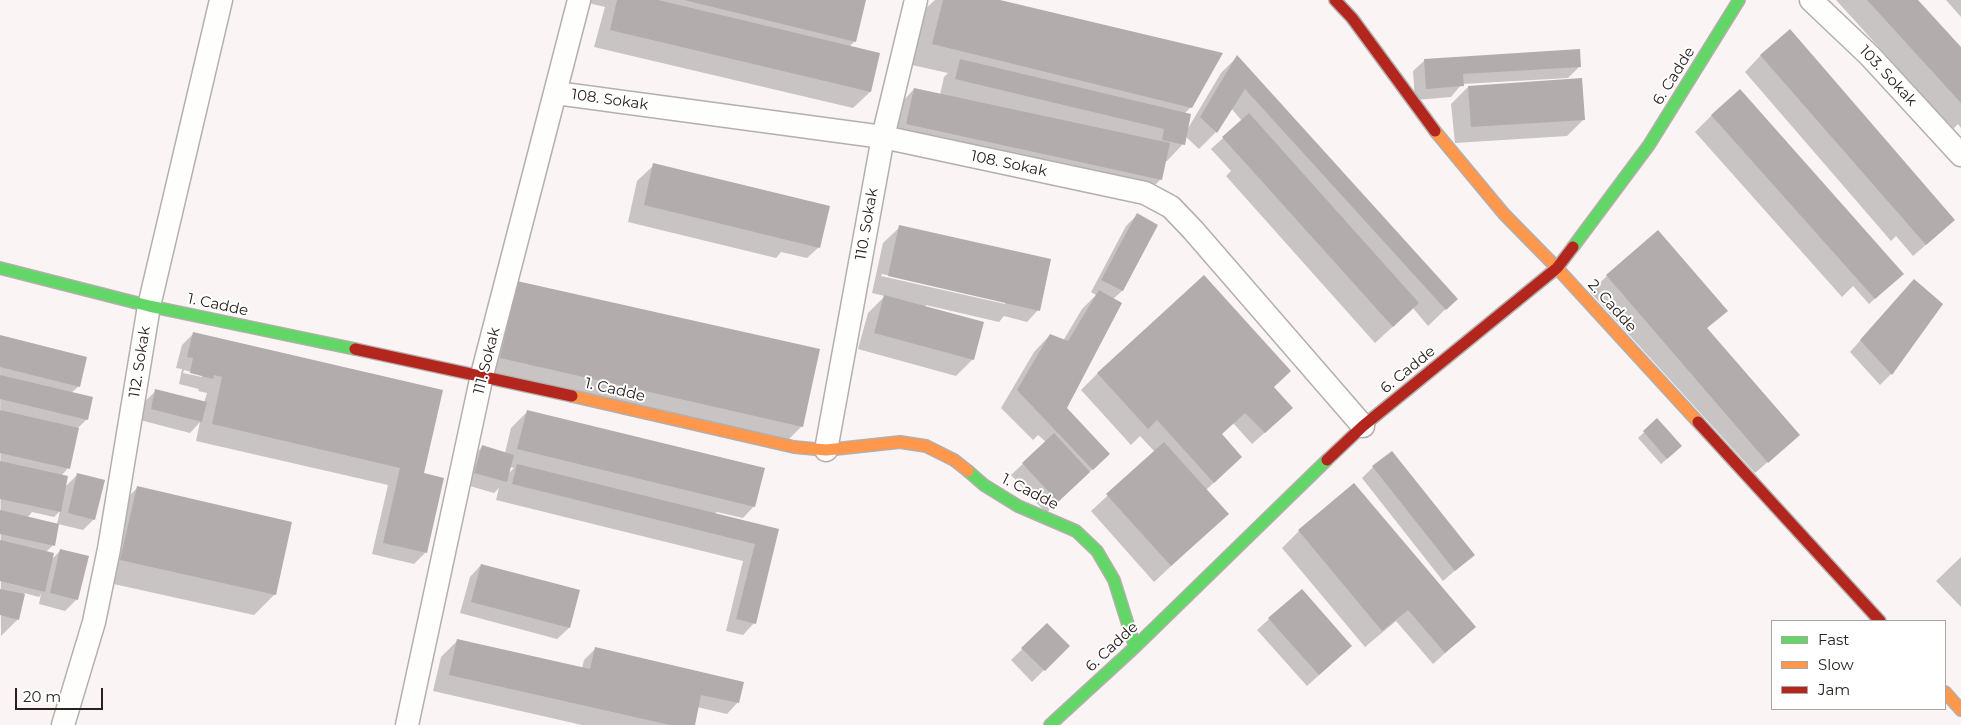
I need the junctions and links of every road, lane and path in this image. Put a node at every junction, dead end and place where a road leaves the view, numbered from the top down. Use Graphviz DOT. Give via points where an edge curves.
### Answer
graph roads {
  1 [pos="221,0"];
  2 [pos="579,0"];
  3 [pos="916,0"];
  4 [pos="1335,0"];
  5 [pos="1738,0"];
  6 [pos="1811,0"];
  7 [pos="556,92"];
  8 [pos="883,137"];
  9 [pos="1961,155"];
  10 [pos="0,268"];
  11 [pos="1557,268"];
  12 [pos="149,306"];
  13 [pos="482,374"];
  14 [pos="1363,426"];
  15 [pos="826,450"];
  16 [pos="1879,620"];
  17 [pos="1135,647"];
  18 [pos="1946,693"];
  19 [pos="1961,710"];
  20 [pos="63,725"];
  21 [pos="407,725"];
  22 [pos="1050,725"];
  1 -- 12 [label="street, 112. Sokak"];
  2 -- 7 [label="street, 111. Sokak"];
  3 -- 8 [label="street, 110. Sokak"];
  4 -- 11 [label="street, 2. Cadde" via="1352,18 1419,112 1464,168"];
  5 -- 11 [label="street, 6. Cadde" via="1648,145"];
  6 -- 9 [label="street, 103. Sokak" via="1870,56"];
  7 -- 8 [label="street, 108. Sokak"];
  7 -- 13 [label="street, 111. Sokak"];
  8 -- 14 [label="street, 108. Sokak" via="1145,193 1171,207"];
  8 -- 15 [label="street, 110. Sokak"];
  10 -- 12 [label="street, 1. Cadde"];
  11 -- 14 [label="street, 6. Cadde"];
  11 -- 16 [label="street, 2. Cadde"];
  12 -- 13 [label="street, 1. Cadde"];
  12 -- 20 [label="street, 112. Sokak" via="109,550 94,622"];
  13 -- 15 [label="street, 1. Cadde" via="794,448"];
  13 -- 21 [label="street, 111. Sokak"];
  14 -- 17 [label="street, 6. Cadde"];
  15 -- 17 [label="street, 1. Cadde" via="900,442 926,446 954,460 984,485 1018,506 1076,532 1097,551 1114,580"];
  17 -- 22 [label="street, 6. Cadde"];
  18 -- 19 [label="street"];
}
